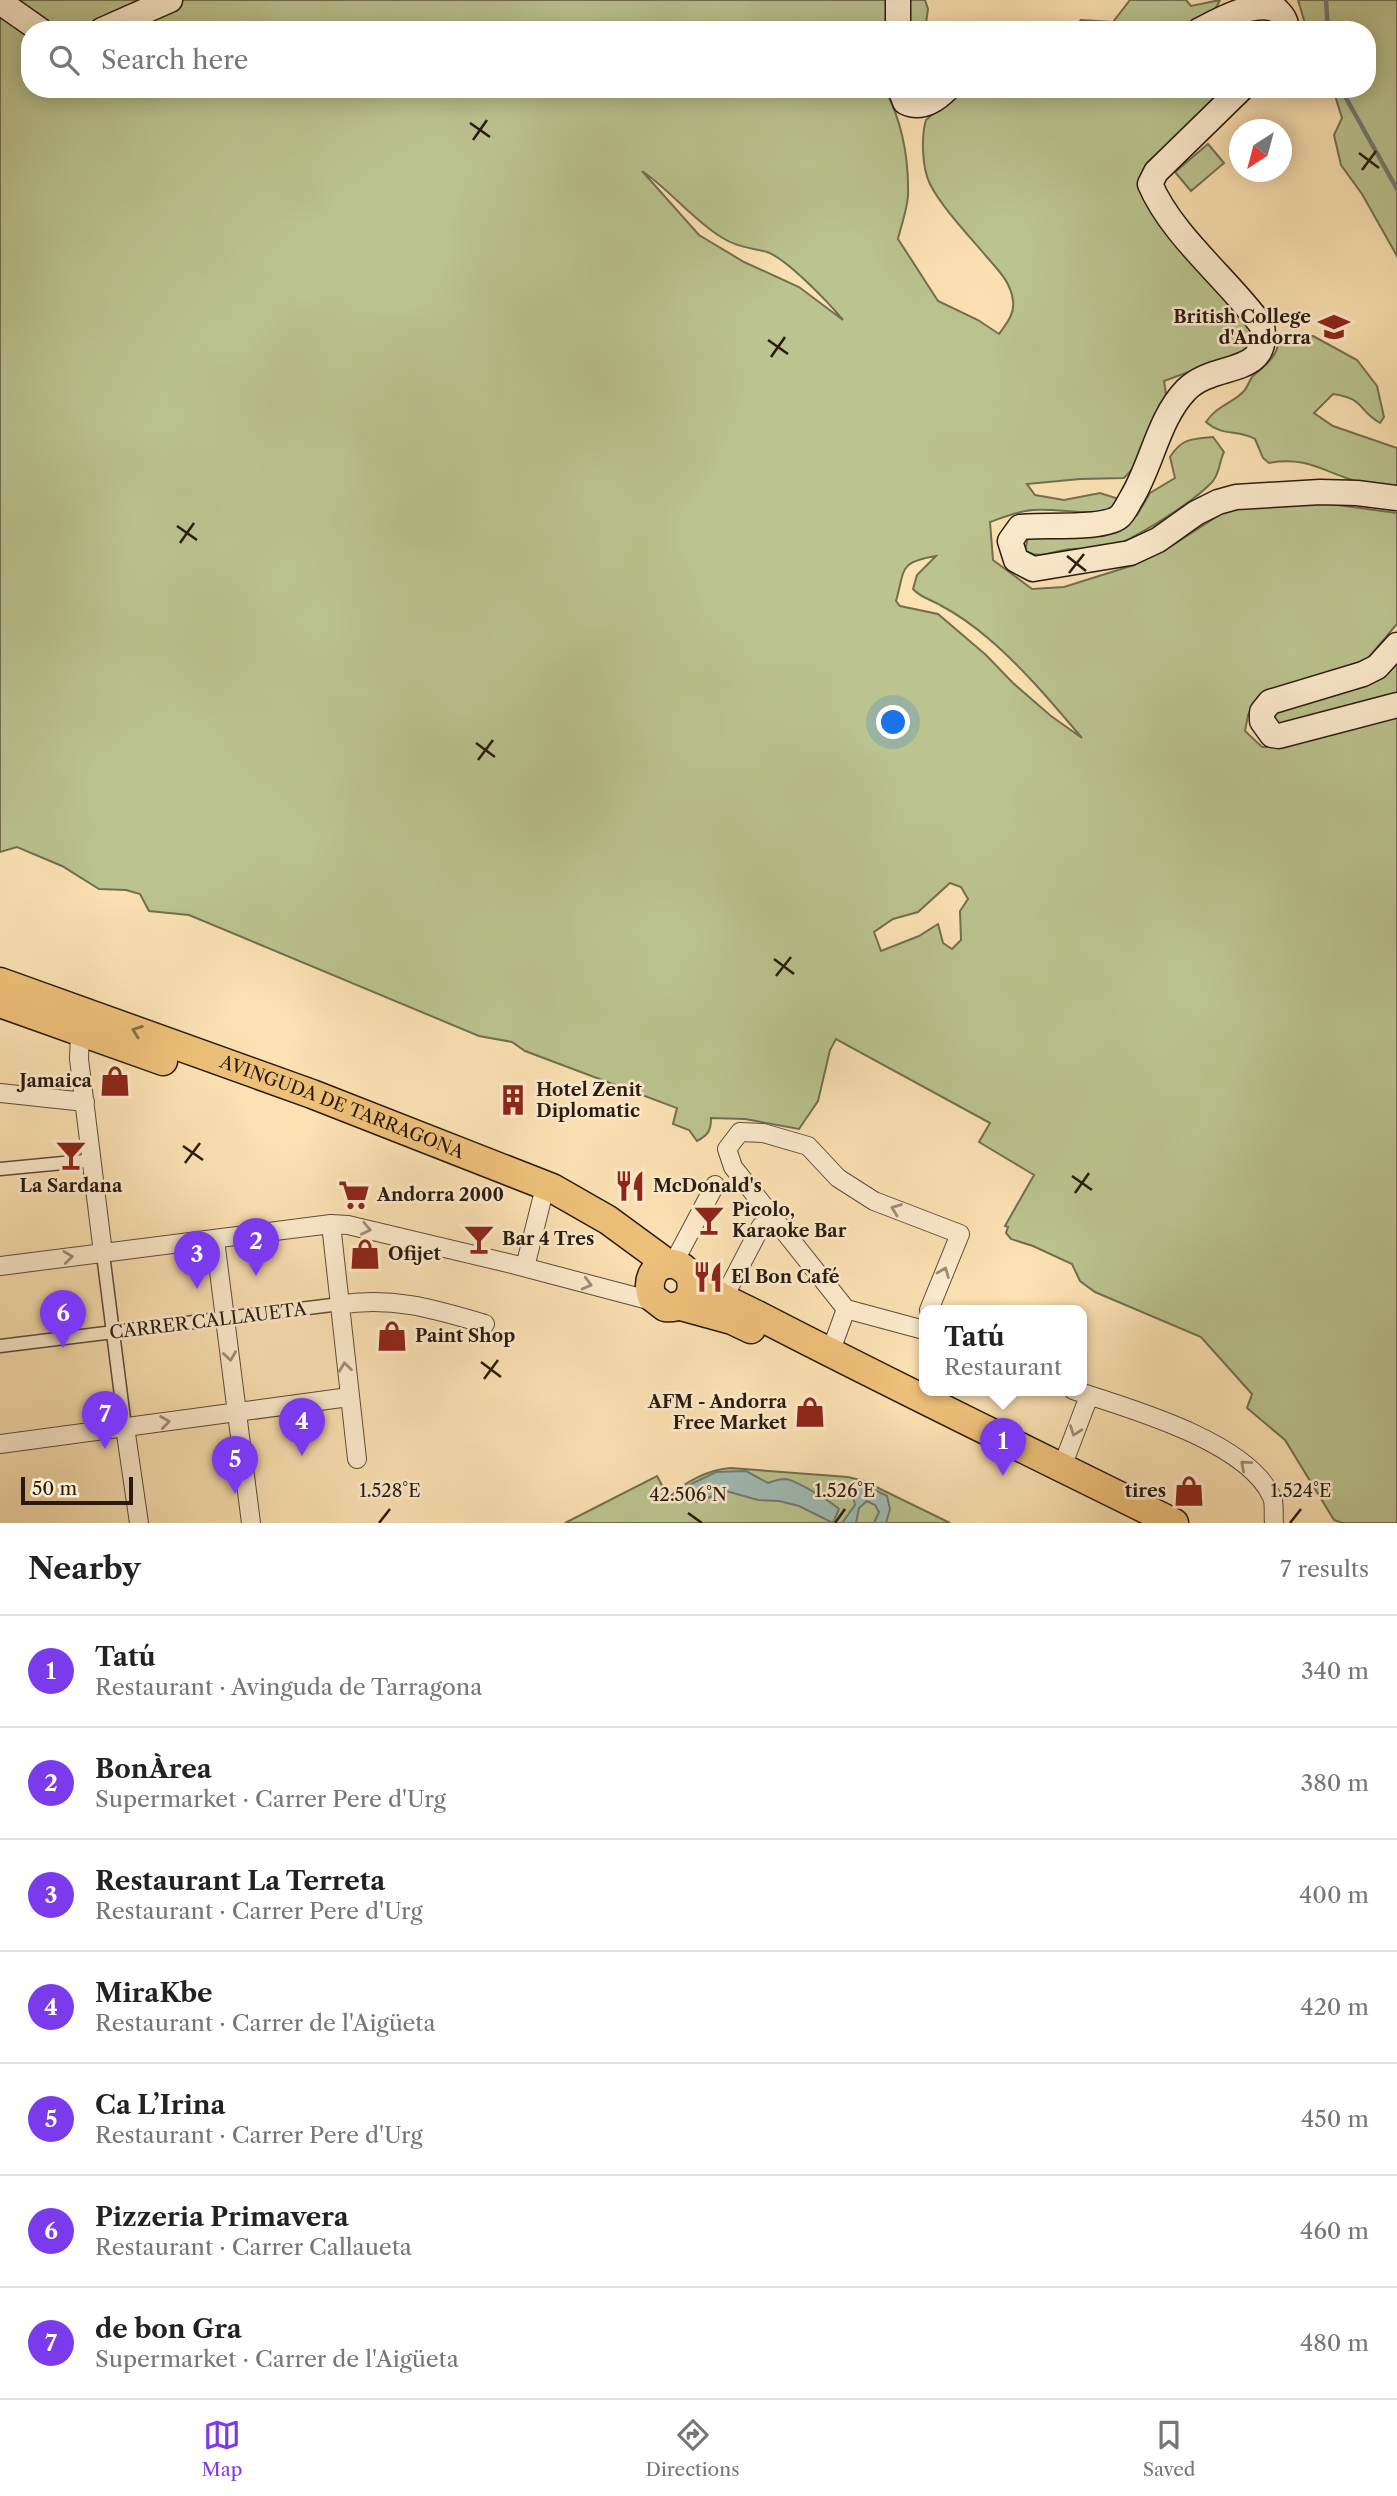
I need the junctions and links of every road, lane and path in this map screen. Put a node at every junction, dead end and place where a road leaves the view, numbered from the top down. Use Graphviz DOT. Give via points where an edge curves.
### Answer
graph roads {
  1 [pos="170,0"];
  2 [pos="898,0"];
  3 [pos="0,2"];
  4 [pos="27,21"];
  5 [pos="122,21"];
  6 [pos="898,21"];
  7 [pos="1217,21"];
  8 [pos="1286,21"];
  9 [pos="903,98"];
  10 [pos="935,98"];
  11 [pos="1232,98"];
  12 [pos="1397,498"];
  13 [pos="1397,645"];
  14 [pos="1397,705"];
  15 [pos="0,982"];
  16 [pos="0,1003"];
  17 [pos="80,1032"];
  18 [pos="0,1093"];
  19 [pos="85,1102"];
  20 [pos="83,1161"];
  21 [pos="0,1169"];
  22 [pos="715,1185"];
  23 [pos="541,1199"];
  24 [pos="331,1224"];
  25 [pos="761,1226"];
  26 [pos="215,1240"];
  27 [pos="104,1257"];
  28 [pos="0,1266"];
  29 [pos="525,1267"];
  30 [pos="670,1281"];
  31 [pos="724,1297"];
  32 [pos="335,1305"];
  33 [pos="931,1305"];
  34 [pos="846,1309"];
  35 [pos="225,1318"];
  36 [pos="485,1324"];
  37 [pos="919,1325"];
  38 [pos="114,1333"];
  39 [pos="0,1346"];
  40 [pos="830,1353"];
  41 [pos="1087,1395"];
  42 [pos="1080,1396"];
  43 [pos="349,1397"];
  44 [pos="238,1412"];
  45 [pos="125,1427"];
  46 [pos="0,1444"];
  47 [pos="356,1459"];
  48 [pos="1062,1467"];
  49 [pos="139,1523"];
  50 [pos="251,1523"];
  51 [pos="1134,1523"];
  52 [pos="1174,1523"];
  53 [pos="1274,1523"];
  1 -- 5 [label="main road"];
  2 -- 6 [label="main road"];
  3 -- 4 [label="main road"];
  7 -- 8 [label="main road" via="1250,4 1264,3"];
  9 -- 10 [label="main road" via="919,106"];
  11 -- 12 [label="main road" via="1156,172 1150,184 1173,221 1262,326 1260,353 1248,363 1206,375 1187,389 1174,406 1142,481 1120,516 1081,526 1020,527 1010,541 1016,560 1033,569 1130,553 1196,513 1236,497 1320,492"];
  13 -- 14 [label="main road" via="1377,667 1363,674 1270,702 1262,721 1279,736"];
  30 -- 15 [label="highway, AVINGUDA DE TARRAGONA, one-way" via="605,1218 552,1188 312,1094"];
  16 -- 17 [label="highway, AVINGUDA DE TARRAGONA"];
  17 -- 19 [label="street"];
  17 -- 23 [label="highway, AVINGUDA DE TARRAGONA"];
  18 -- 19 [label="street"];
  19 -- 27 [label="street"];
  20 -- 21 [label="street"];
  22 -- 30 [label="street"];
  23 -- 29 [label="street"];
  23 -- 30 [label="highway, AVINGUDA DE TARRAGONA" via="596,1228"];
  24 -- 26 [label="street"];
  24 -- 29 [label="street, one-way"];
  24 -- 32 [label="street"];
  25 -- 31 [label="street"];
  26 -- 27 [label="street"];
  26 -- 35 [label="street"];
  28 -- 27 [label="street, one-way"];
  27 -- 38 [label="street"];
  29 -- 30 [label="street, one-way"];
  30 -- 31 [label="highway, AVINGUDA DE TARRAGONA"];
  30 -- 51 [label="highway, AVINGUDA DE TARRAGONA" via="815,1367"];
  31 -- 40 [label="highway, AVINGUDA DE TARRAGONA"];
  32 -- 35 [label="street, CARRER CALLAUETA"];
  32 -- 36 [label="street, CARRER CALLAUETA" via="412,1303"];
  43 -- 32 [label="street, one-way"];
  33 -- 34 [label="street, one-way" via="960,1234 874,1201 838,1178 808,1146 763,1133 740,1132 727,1149 733,1167"];
  34 -- 37 [label="street"];
  34 -- 40 [label="street"];
  35 -- 38 [label="street, CARRER CALLAUETA"];
  35 -- 44 [label="street, one-way"];
  38 -- 39 [label="street, CARRER CALLAUETA"];
  38 -- 45 [label="street"];
  40 -- 48 [label="highway, AVINGUDA DE TARRAGONA"];
  53 -- 41 [label="street, one-way" via="1273,1499 1264,1483 1224,1449"];
  42 -- 48 [label="street, one-way"];
  43 -- 44 [label="street"];
  43 -- 47 [label="street"];
  45 -- 44 [label="street, one-way"];
  44 -- 50 [label="street"];
  45 -- 46 [label="street"];
  45 -- 49 [label="street"];
  48 -- 52 [label="highway, AVINGUDA DE TARRAGONA"];
}
